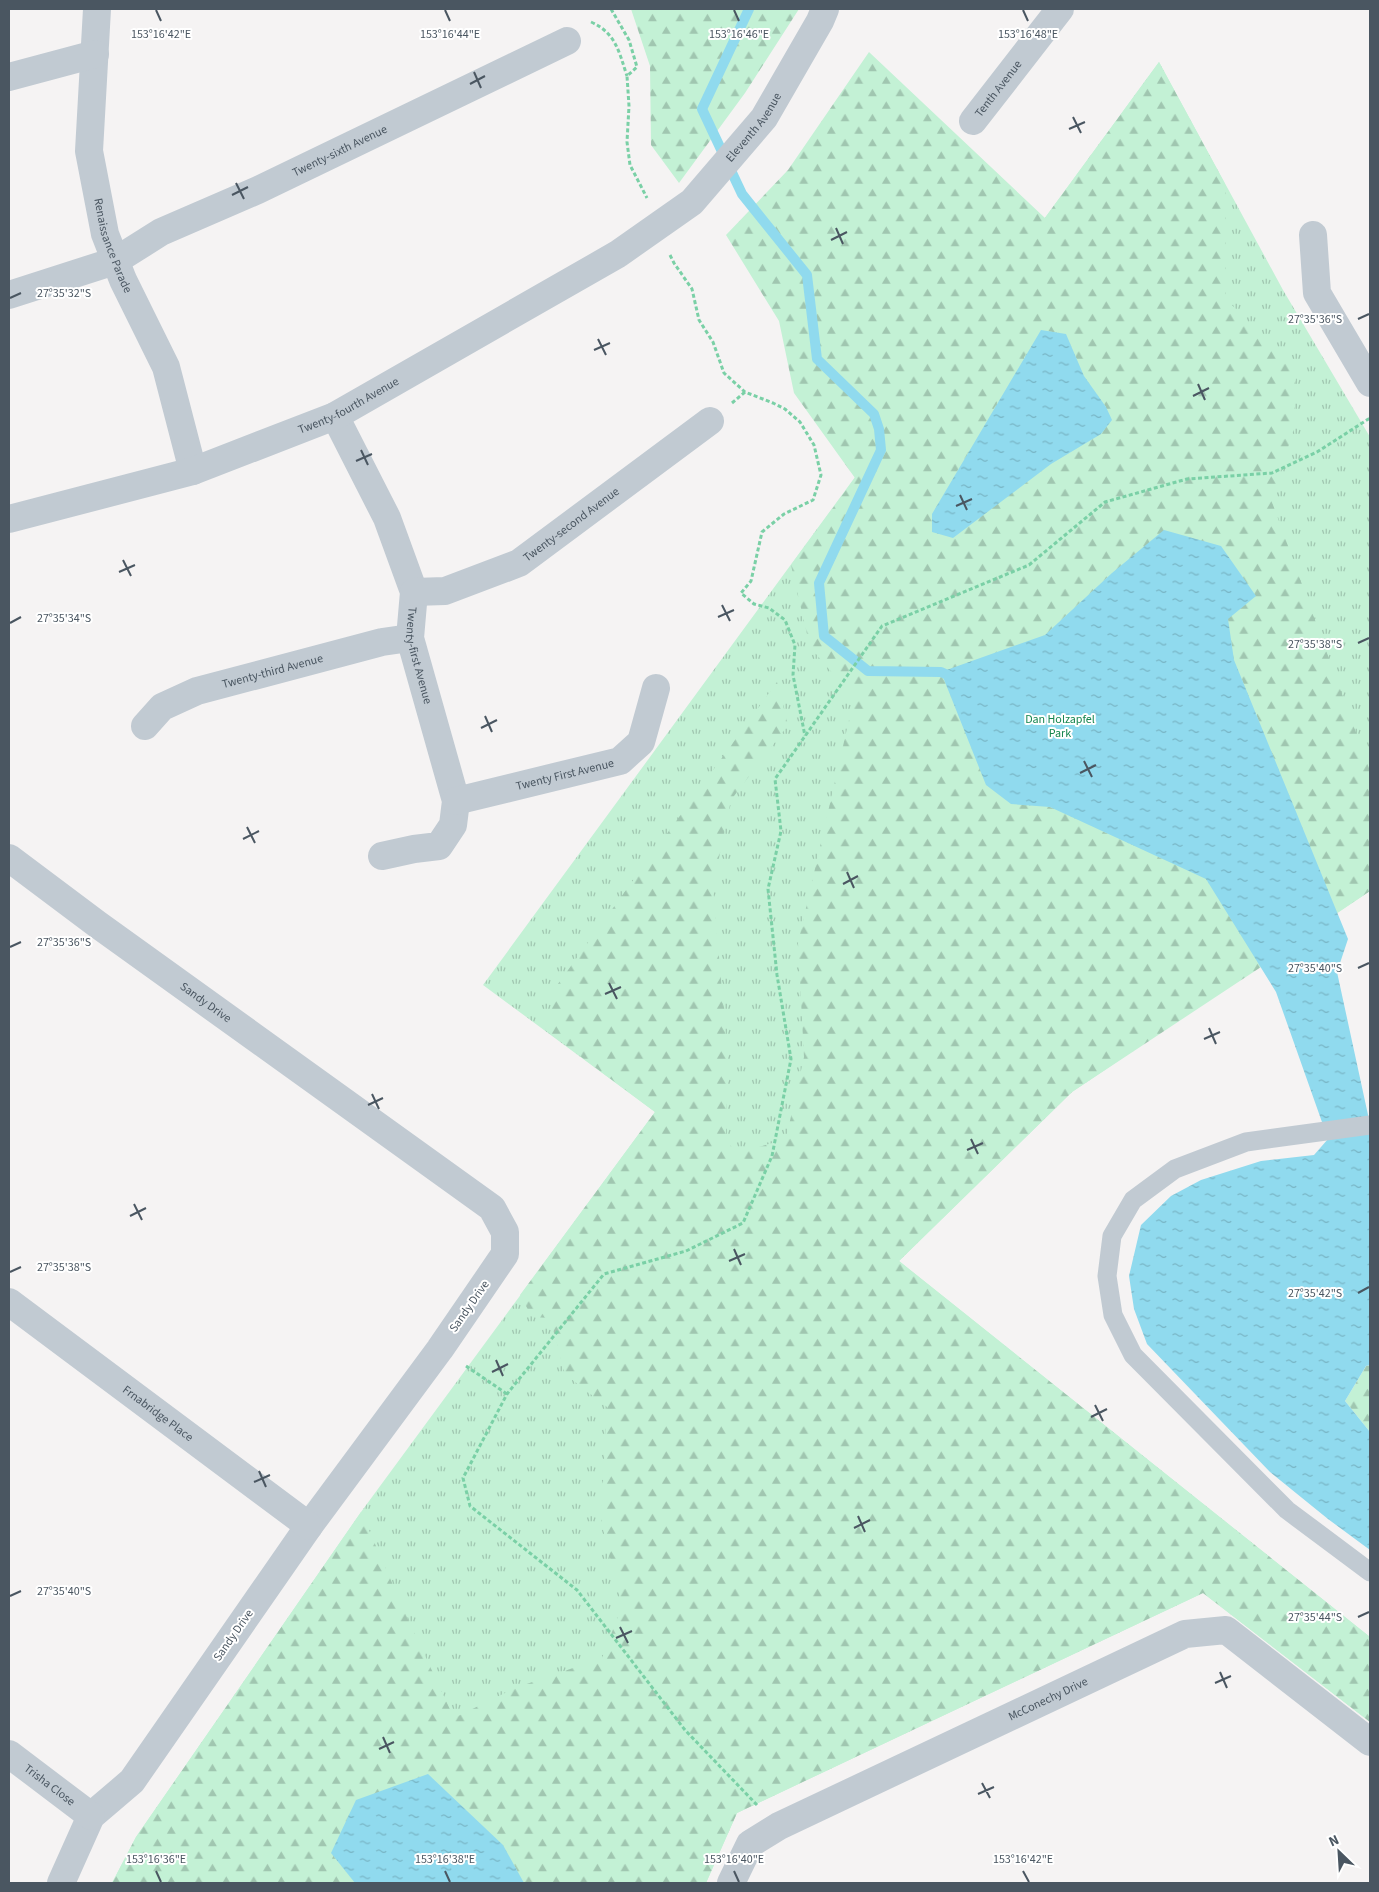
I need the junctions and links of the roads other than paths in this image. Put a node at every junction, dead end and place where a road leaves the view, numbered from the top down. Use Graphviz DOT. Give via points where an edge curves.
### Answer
graph roads {
  1 [pos="824,9"];
  2 [pos="1060,9"];
  3 [pos="103,11"];
  4 [pos="567,41"];
  5 [pos="95,54"];
  6 [pos="9,76"];
  7 [pos="973,121"];
  8 [pos="658,226"];
  9 [pos="1313,235"];
  10 [pos="115,261"];
  11 [pos="9,295"];
  12 [pos="1370,383"];
  13 [pos="335,416"];
  14 [pos="710,421"];
  15 [pos="192,471"];
  16 [pos="9,519"];
  17 [pos="414,592"];
  18 [pos="410,638"];
  19 [pos="656,688"];
  20 [pos="145,726"];
  21 [pos="456,802"];
  22 [pos="382,856"];
  23 [pos="9,858"];
  24 [pos="1370,1125"];
  25 [pos="9,1302"];
  26 [pos="308,1526"];
  27 [pos="1370,1572"];
  28 [pos="1370,1742"];
  29 [pos="9,1754"];
  30 [pos="91,1816"];
  31 [pos="61,1883"];
  32 [pos="731,1883"];
  1 -- 8 [label="street, Eleventh Avenue" via="764,118 692,202"];
  2 -- 7 [label="street, Tenth Avenue"];
  3 -- 5 [label="street, Renaissance Parade"];
  4 -- 10 [label="street, Twenty-sixth Avenue" via="258,190 162,232"];
  5 -- 6 [label="street"];
  5 -- 10 [label="street, Renaissance Parade" via="89,151 105,234"];
  8 -- 13 [label="street, Twenty-fourth Avenue" via="618,254"];
  9 -- 12 [label="street" via="1317,292"];
  10 -- 11 [label="street, Twenty-sixth Avenue"];
  10 -- 15 [label="street, Renaissance Parade" via="166,367"];
  13 -- 15 [label="street, Twenty-fourth Avenue"];
  13 -- 17 [label="street, Twenty-first Avenue" via="387,518"];
  14 -- 17 [label="street, Twenty-second Avenue" via="519,563 445,591"];
  15 -- 16 [label="street, Twenty-fourth Avenue"];
  17 -- 18 [label="street, Twenty-first Avenue"];
  18 -- 20 [label="street, Twenty-third Avenue" via="382,642 197,691 162,707"];
  18 -- 21 [label="street, Twenty-first Avenue"];
  19 -- 21 [label="street, Twenty First Avenue" via="641,742 620,761"];
  21 -- 22 [label="street, Twenty-first Avenue" via="453,825 439,846"];
  23 -- 26 [label="street, Sandy Drive" via="492,1208 504,1232 505,1254 440,1349"];
  24 -- 27 [label="lane" via="1246,1142 1175,1169 1133,1200 1112,1236 1107,1276 1113,1315 1133,1354 1287,1510"];
  25 -- 26 [label="street, Frnabridge Place"];
  26 -- 30 [label="street, Sandy Drive" via="132,1781"];
  28 -- 32 [label="street, McConechy Drive" via="1226,1630 1186,1634 779,1826 750,1844"];
  29 -- 30 [label="street, Trisha Close"];
  30 -- 31 [label="street, Sandy Drive"];
}
